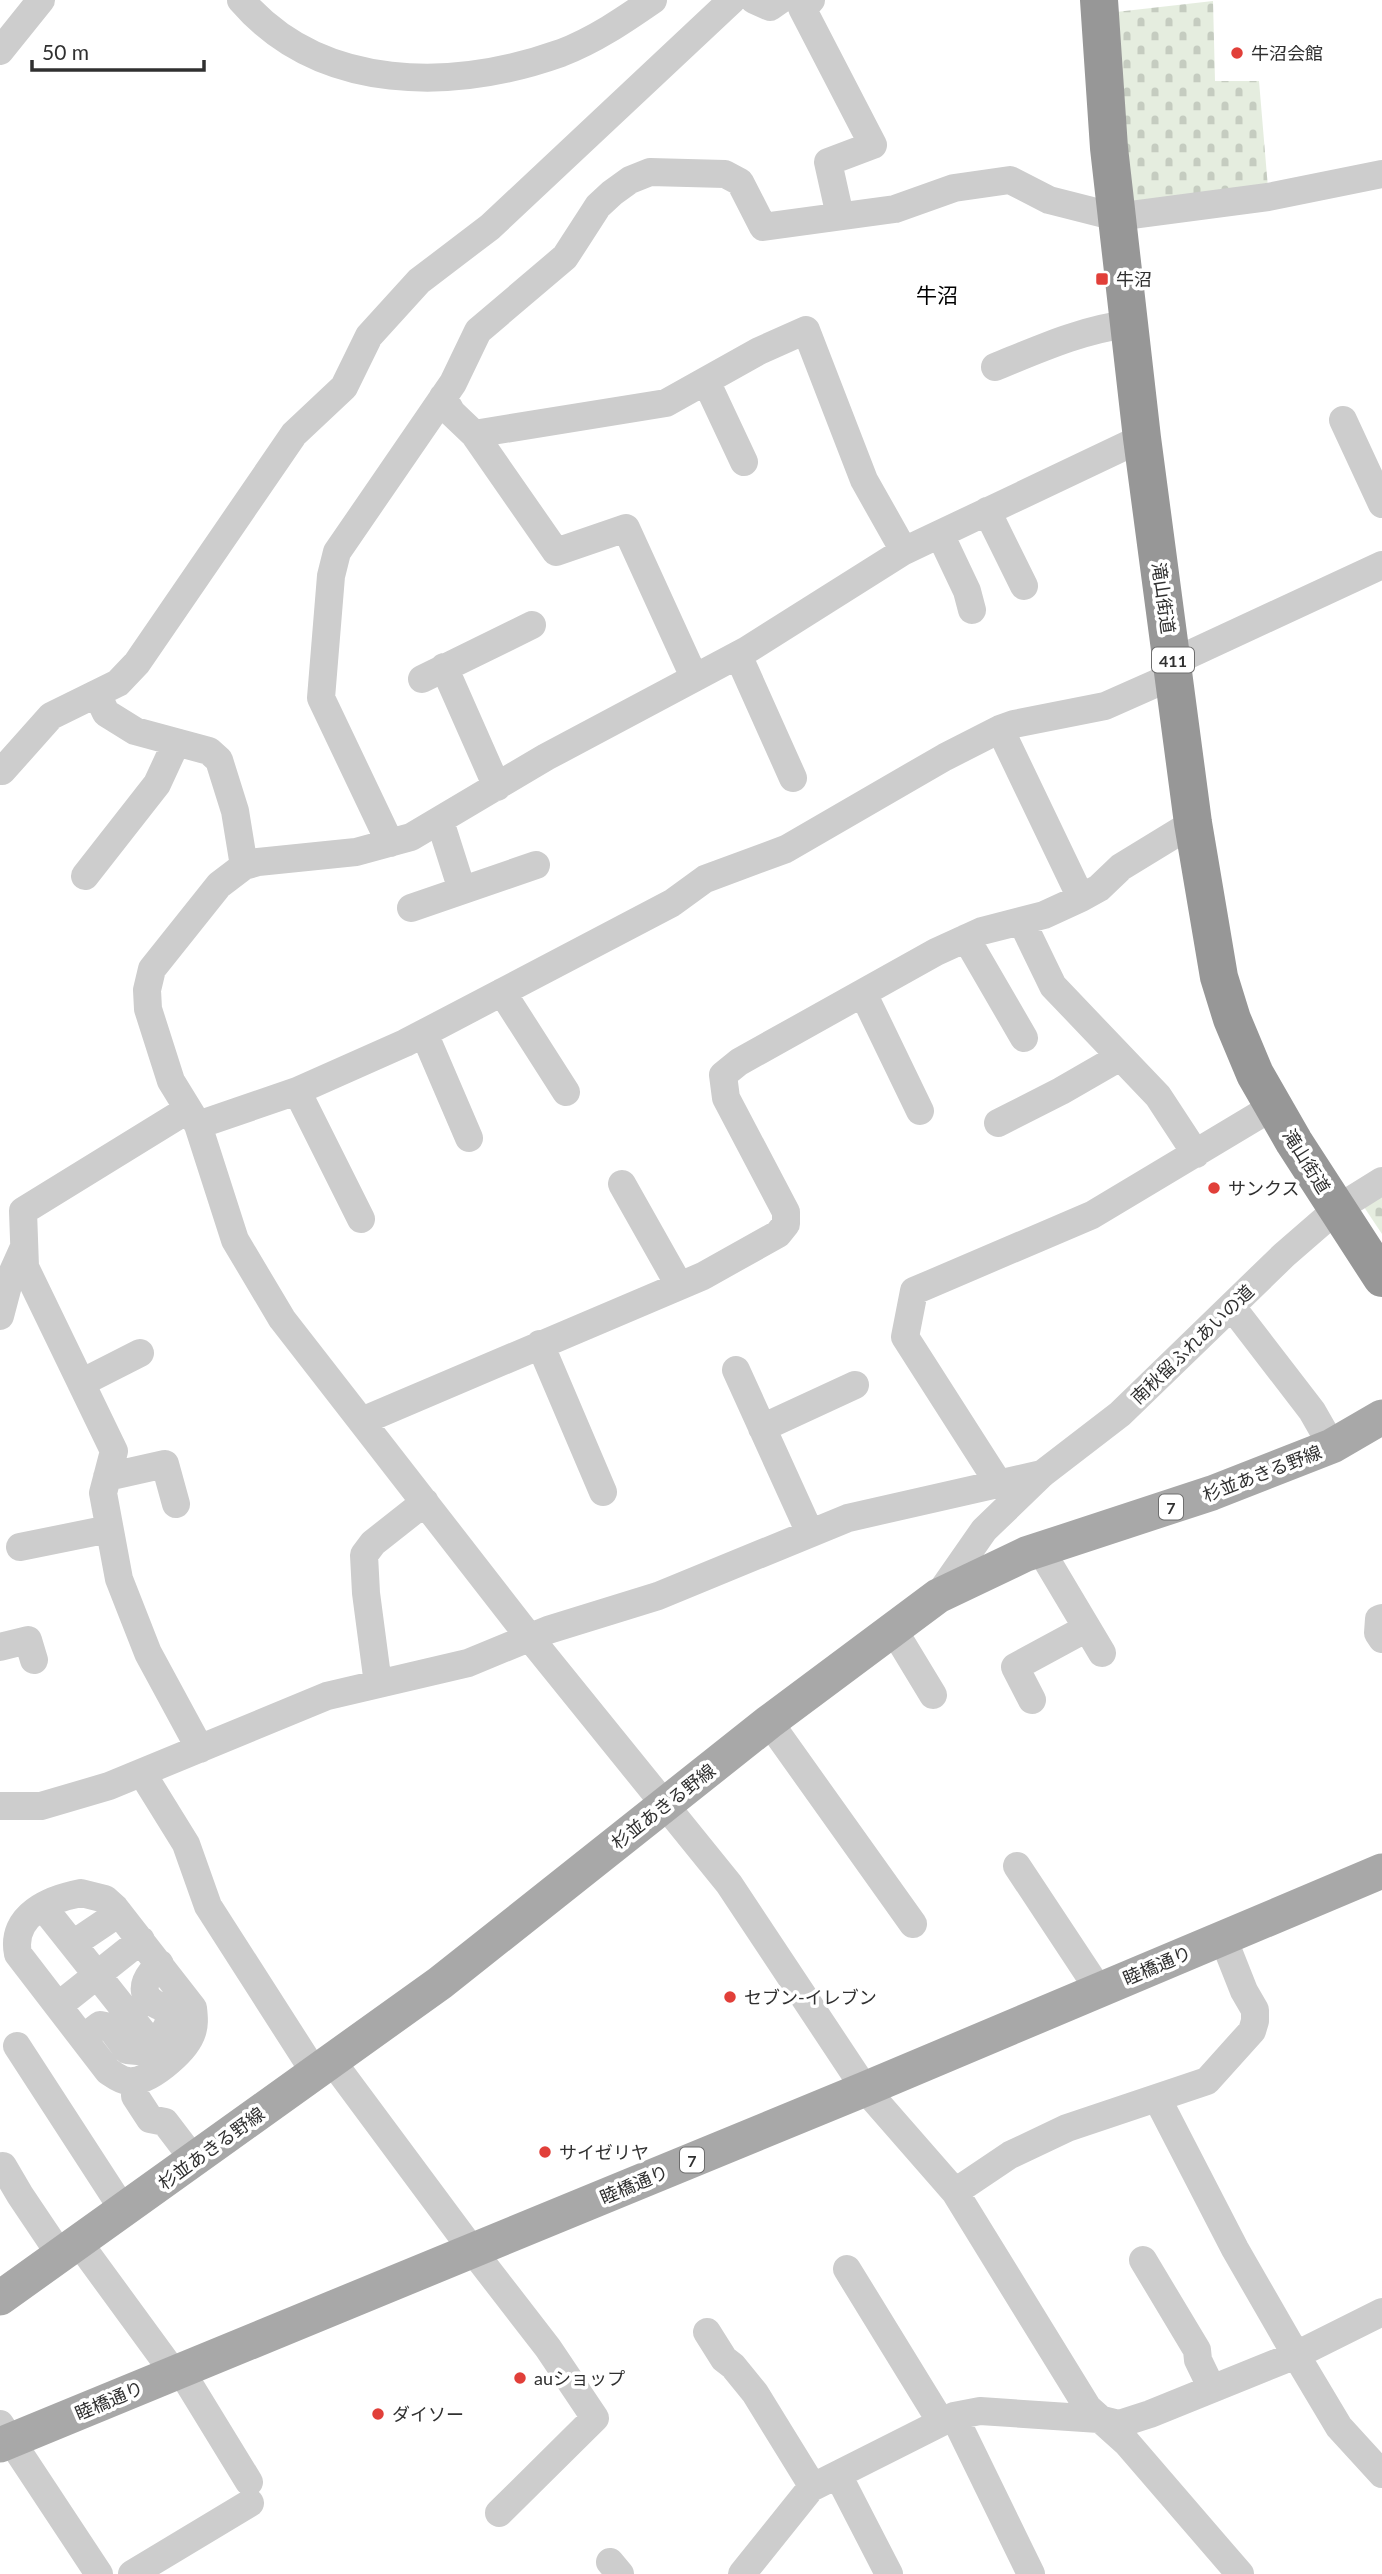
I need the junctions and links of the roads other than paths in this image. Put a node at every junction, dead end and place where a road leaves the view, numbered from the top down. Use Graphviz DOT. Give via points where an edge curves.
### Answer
graph roads {
  1 [pos="41,0"];
  2 [pos="241,0"];
  3 [pos="653,0"];
  4 [pos="732,0"];
  5 [pos="754,0"];
  6 [pos="780,0"];
  7 [pos="811,0"];
  8 [pos="1099,0"];
  9 [pos="0,51"];
  10 [pos="1382,174"];
  11 [pos="840,216"];
  12 [pos="1116,217"];
  13 [pos="1129,324"];
  14 [pos="995,367"];
  15 [pos="706,381"];
  16 [pos="443,397"];
  17 [pos="1343,420"];
  18 [pos="474,434"];
  19 [pos="1142,438"];
  20 [pos="744,462"];
  21 [pos="1382,504"];
  22 [pos="987,512"];
  23 [pos="940,534"];
  24 [pos="904,551"];
  25 [pos="1382,565"];
  26 [pos="1024,586"];
  27 [pos="972,610"];
  28 [pos="532,625"];
  29 [pos="738,654"];
  30 [pos="1174,668"];
  31 [pos="694,677"];
  32 [pos="97,694"];
  33 [pos="1000,729"];
  34 [pos="176,743"];
  35 [pos="0,767"];
  36 [pos="793,778"];
  37 [pos="497,787"];
  38 [pos="440,821"];
  39 [pos="1194,823"];
  40 [pos="390,843"];
  41 [pos="536,865"];
  42 [pos="244,866"];
  43 [pos="85,876"];
  44 [pos="462,890"];
  45 [pos="1082,898"];
  46 [pos="411,908"];
  47 [pos="1022,922"];
  48 [pos="966,938"];
  49 [pos="502,992"];
  50 [pos="863,993"];
  51 [pos="424,1033"];
  52 [pos="1024,1038"];
  53 [pos="1120,1057"];
  54 [pos="297,1091"];
  55 [pos="566,1092"];
  56 [pos="1274,1107"];
  57 [pos="920,1111"];
  58 [pos="193,1118"];
  59 [pos="998,1123"];
  60 [pos="469,1138"];
  61 [pos="1196,1154"];
  62 [pos="1382,1181"];
  63 [pos="622,1184"];
  64 [pos="1337,1209"];
  65 [pos="361,1219"];
  66 [pos="24,1247"];
  67 [pos="1382,1278"];
  68 [pos="679,1285"];
  69 [pos="1232,1307"];
  70 [pos="0,1317"];
  71 [pos="540,1345"];
  72 [pos="140,1353"];
  73 [pos="736,1370"];
  74 [pos="81,1383"];
  75 [pos="855,1385"];
  76 [pos="1382,1417"];
  77 [pos="362,1421"];
  78 [pos="762,1428"];
  79 [pos="1332,1446"];
  80 [pos="1042,1474"];
  81 [pos="107,1477"];
  82 [pos="999,1484"];
  83 [pos="603,1492"];
  84 [pos="425,1502"];
  85 [pos="176,1504"];
  86 [pos="109,1528"];
  87 [pos="810,1533"];
  88 [pos="20,1547"];
  89 [pos="1040,1549"];
  90 [pos="938,1596"];
  91 [pos="1382,1618"];
  92 [pos="1087,1628"];
  93 [pos="893,1629"];
  94 [pos="530,1638"];
  95 [pos="1382,1639"];
  96 [pos="0,1647"];
  97 [pos="1102,1653"];
  98 [pos="34,1660"];
  99 [pos="378,1684"];
  100 [pos="933,1695"];
  101 [pos="1032,1700"];
  102 [pos="769,1722"];
  103 [pos="200,1749"];
  104 [pos="142,1773"];
  105 [pos="666,1804"];
  106 [pos="0,1806"];
  107 [pos="1017,1866"];
  108 [pos="1382,1871"];
  109 [pos="46,1905"];
  110 [pos="119,1913"];
  111 [pos="913,1924"];
  112 [pos="1223,1938"];
  113 [pos="141,1940"];
  114 [pos="73,1944"];
  115 [pos="97,1974"];
  116 [pos="1098,1990"];
  117 [pos="58,2006"];
  118 [pos="83,2038"];
  119 [pos="17,2046"];
  120 [pos="160,2053"];
  121 [pos="323,2067"];
  122 [pos="135,2081"];
  123 [pos="865,2089"];
  124 [pos="1157,2098"];
  125 [pos="194,2160"];
  126 [pos="3,2166"];
  127 [pos="955,2192"];
  128 [pos="124,2211"];
  129 [pos="70,2250"];
  130 [pos="473,2251"];
  131 [pos="1143,2260"];
  132 [pos="847,2269"];
  133 [pos="0,2298"];
  134 [pos="1382,2312"];
  135 [pos="707,2332"];
  136 [pos="1296,2355"];
  137 [pos="177,2372"];
  138 [pos="1213,2389"];
  139 [pos="947,2419"];
  140 [pos="1099,2419"];
  141 [pos="4,2437"];
  142 [pos="1382,2474"];
  143 [pos="838,2475"];
  144 [pos="811,2488"];
  145 [pos="499,2513"];
  146 [pos="99,2574"];
  147 [pos="132,2574"];
  148 [pos="742,2574"];
  149 [pos="889,2574"];
  150 [pos="1031,2574"];
  151 [pos="1240,2574"];
  1 -- 9 [label="street"];
  2 -- 3 [label="street" via="274,33 306,53 352,68 433,79 491,72 563,52 603,34"];
  4 -- 32 [label="street" via="490,227 419,281 369,336 344,387 294,433 137,663 118,683"];
  5 -- 6 [label="street" via="769,7"];
  7 -- 11 [label="street" via="802,8 873,145 828,162"];
  8 -- 12 [label="highway, 滝山街道 / 411"];
  10 -- 12 [label="street" via="1268,197"];
  11 -- 12 [label="street" via="895,209 954,188 1010,180 1049,200"];
  11 -- 16 [label="street" via="763,227 740,182 724,174 650,172 630,180 598,206 565,257 478,331"];
  12 -- 13 [label="highway, 滝山街道 / 411"];
  13 -- 14 [label="street" via="1049,345"];
  13 -- 19 [label="highway, 滝山街道 / 411"];
  15 -- 18 [label="street" via="666,403"];
  15 -- 20 [label="street"];
  15 -- 24 [label="street" via="806,330 863,480"];
  16 -- 18 [label="street"];
  16 -- 40 [label="street" via="337,552 331,576 321,698"];
  17 -- 21 [label="street"];
  18 -- 31 [label="street" via="556,552 626,528"];
  19 -- 22 [label="street"];
  19 -- 30 [label="highway, 滝山街道 / 411"];
  22 -- 23 [label="street"];
  22 -- 26 [label="street"];
  23 -- 24 [label="street"];
  23 -- 27 [label="street"];
  24 -- 29 [label="street"];
  25 -- 30 [label="street"];
  28 -- 37 [label="street" via="433,673"];
  29 -- 31 [label="street"];
  29 -- 36 [label="street"];
  30 -- 33 [label="street" via="1105,706"];
  30 -- 39 [label="highway, 滝山街道 / 411"];
  31 -- 37 [label="street"];
  32 -- 34 [label="street" via="106,713 135,730"];
  32 -- 35 [label="street" via="51,716 2,771"];
  33 -- 45 [label="street"];
  33 -- 49 [label="street" via="786,849 705,879 672,903"];
  34 -- 42 [label="street" via="209,751 219,760 235,811"];
  34 -- 43 [label="street" via="157,784"];
  37 -- 38 [label="street"];
  38 -- 40 [label="street"];
  38 -- 44 [label="street"];
  39 -- 45 [label="street" via="1121,867"];
  39 -- 56 [label="highway, 滝山街道 / 411" via="1219,977 1255,1074"];
  40 -- 42 [label="street" via="356,852"];
  41 -- 44 [label="street"];
  42 -- 58 [label="street" via="219,885 181,932 152,970 147,990 148,1009 171,1081"];
  44 -- 46 [label="street"];
  45 -- 47 [label="street"];
  47 -- 48 [label="street"];
  47 -- 53 [label="street" via="1053,986"];
  48 -- 50 [label="street"];
  48 -- 52 [label="street"];
  49 -- 51 [label="street"];
  49 -- 55 [label="street"];
  50 -- 57 [label="street"];
  50 -- 68 [label="street" via="723,1075 726,1098 786,1212 786,1224 778,1234"];
  51 -- 54 [label="street"];
  51 -- 60 [label="street"];
  53 -- 59 [label="street"];
  53 -- 61 [label="street" via="1158,1096"];
  54 -- 58 [label="street"];
  54 -- 65 [label="street"];
  56 -- 61 [label="street"];
  56 -- 64 [label="highway, 滝山街道 / 411"];
  58 -- 66 [label="street" via="23,1211"];
  58 -- 77 [label="street" via="235,1240 282,1319"];
  61 -- 82 [label="street" via="1092,1215 914,1291 905,1337"];
  62 -- 64 [label="street, 南秋留ふれあいの道"];
  63 -- 68 [label="street"];
  64 -- 67 [label="highway, 滝山街道 / 411"];
  64 -- 69 [label="street, 南秋留ふれあいの道"];
  66 -- 70 [label="street"];
  66 -- 74 [label="street" via="25,1267"];
  68 -- 71 [label="street"];
  69 -- 79 [label="street" via="1312,1411"];
  69 -- 80 [label="street, 南秋留ふれあいの道" via="1120,1414"];
  71 -- 77 [label="street"];
  71 -- 83 [label="street"];
  72 -- 74 [label="street"];
  73 -- 78 [label="street"];
  74 -- 81 [label="street" via="114,1451"];
  75 -- 78 [label="street"];
  76 -- 79 [label="main road, 杉並あきる野線 / 7"];
  77 -- 84 [label="street"];
  78 -- 87 [label="street"];
  79 -- 89 [label="main road, 杉並あきる野線 / 7" via="1212,1493"];
  80 -- 82 [label="street"];
  80 -- 90 [label="street, 南秋留ふれあいの道" via="984,1530"];
  81 -- 85 [label="street" via="165,1464"];
  81 -- 86 [label="street" via="103,1493"];
  82 -- 87 [label="street" via="848,1518"];
  84 -- 94 [label="street"];
  84 -- 99 [label="street" via="373,1543 365,1555"];
  86 -- 88 [label="street"];
  86 -- 103 [label="street" via="119,1578 148,1653"];
  87 -- 94 [label="street" via="658,1595"];
  89 -- 90 [label="main road, 杉並あきる野線 / 7"];
  89 -- 92 [label="street"];
  90 -- 93 [label="main road, 杉並あきる野線 / 7"];
  91 -- 95 [label="street" via="1378,1633"];
  92 -- 97 [label="street"];
  92 -- 101 [label="street" via="1015,1667"];
  93 -- 100 [label="street"];
  93 -- 102 [label="main road, 杉並あきる野線 / 7"];
  94 -- 99 [label="street" via="468,1662"];
  94 -- 105 [label="street"];
  96 -- 98 [label="street" via="28,1640"];
  99 -- 103 [label="street" via="327,1696"];
  102 -- 105 [label="main road, 杉並あきる野線 / 7"];
  102 -- 111 [label="street"];
  103 -- 104 [label="street"];
  104 -- 106 [label="street" via="41,1806"];
  104 -- 121 [label="street" via="187,1844 208,1906"];
  105 -- 121 [label="main road, 杉並あきる野線 / 7" via="440,1983"];
  105 -- 123 [label="street" via="729,1884"];
  107 -- 116 [label="street"];
  108 -- 112 [label="main road, 睦橋通り / 7"];
  109 -- 110 [label="street" via="68,1896 93,1894"];
  109 -- 114 [label="street"];
  109 -- 117 [label="street" via="24,1920 16,1942 18,1954"];
  110 -- 113 [label="street"];
  110 -- 114 [label="street"];
  112 -- 116 [label="main road, 睦橋通り / 7"];
  112 -- 124 [label="street" via="1255,2010 1252,2031 1207,2081"];
  113 -- 115 [label="street"];
  113 -- 120 [label="street" via="193,2008 195,2020 187,2042"];
  114 -- 115 [label="street"];
  115 -- 117 [label="street"];
  115 -- 120 [label="street"];
  116 -- 123 [label="main road, 睦橋通り / 7"];
  117 -- 118 [label="street"];
  118 -- 120 [label="street" via="100,2025 110,2027 127,2050"];
  118 -- 122 [label="street" via="108,2071"];
  119 -- 128 [label="street"];
  120 -- 122 [label="street" via="144,2079"];
  121 -- 125 [label="main road, 杉並あきる野線 / 7"];
  121 -- 130 [label="street"];
  122 -- 125 [label="street" via="135,2096 150,2119 165,2122"];
  123 -- 127 [label="street"];
  123 -- 130 [label="main road, 睦橋通り / 7"];
  124 -- 127 [label="street" via="1068,2128 1010,2155"];
  124 -- 136 [label="street"];
  125 -- 128 [label="main road, 杉並あきる野線 / 7"];
  126 -- 129 [label="street" via="20,2195"];
  127 -- 140 [label="street" via="1047,2345"];
  128 -- 129 [label="main road, 杉並あきる野線 / 7"];
  129 -- 133 [label="main road, 杉並あきる野線 / 7"];
  129 -- 137 [label="street"];
  130 -- 137 [label="main road, 睦橋通り / 7"];
  130 -- 145 [label="street" via="595,2418"];
  131 -- 138 [label="street" via="1197,2350"];
  132 -- 139 [label="street"];
  134 -- 136 [label="street"];
  135 -- 144 [label="street" via="755,2393"];
  136 -- 138 [label="street"];
  136 -- 142 [label="street" via="1339,2427"];
  137 -- 141 [label="main road, 睦橋通り / 7"];
  137 -- 147 [label="street" via="249,2492"];
  138 -- 140 [label="street" via="1119,2424"];
  139 -- 140 [label="street" via="980,2411"];
  139 -- 143 [label="street"];
  139 -- 150 [label="street"];
  140 -- 151 [label="street" via="1126,2443"];
  141 -- 146 [label="street"];
  143 -- 144 [label="street"];
  143 -- 149 [label="street"];
  144 -- 148 [label="street"];
}
